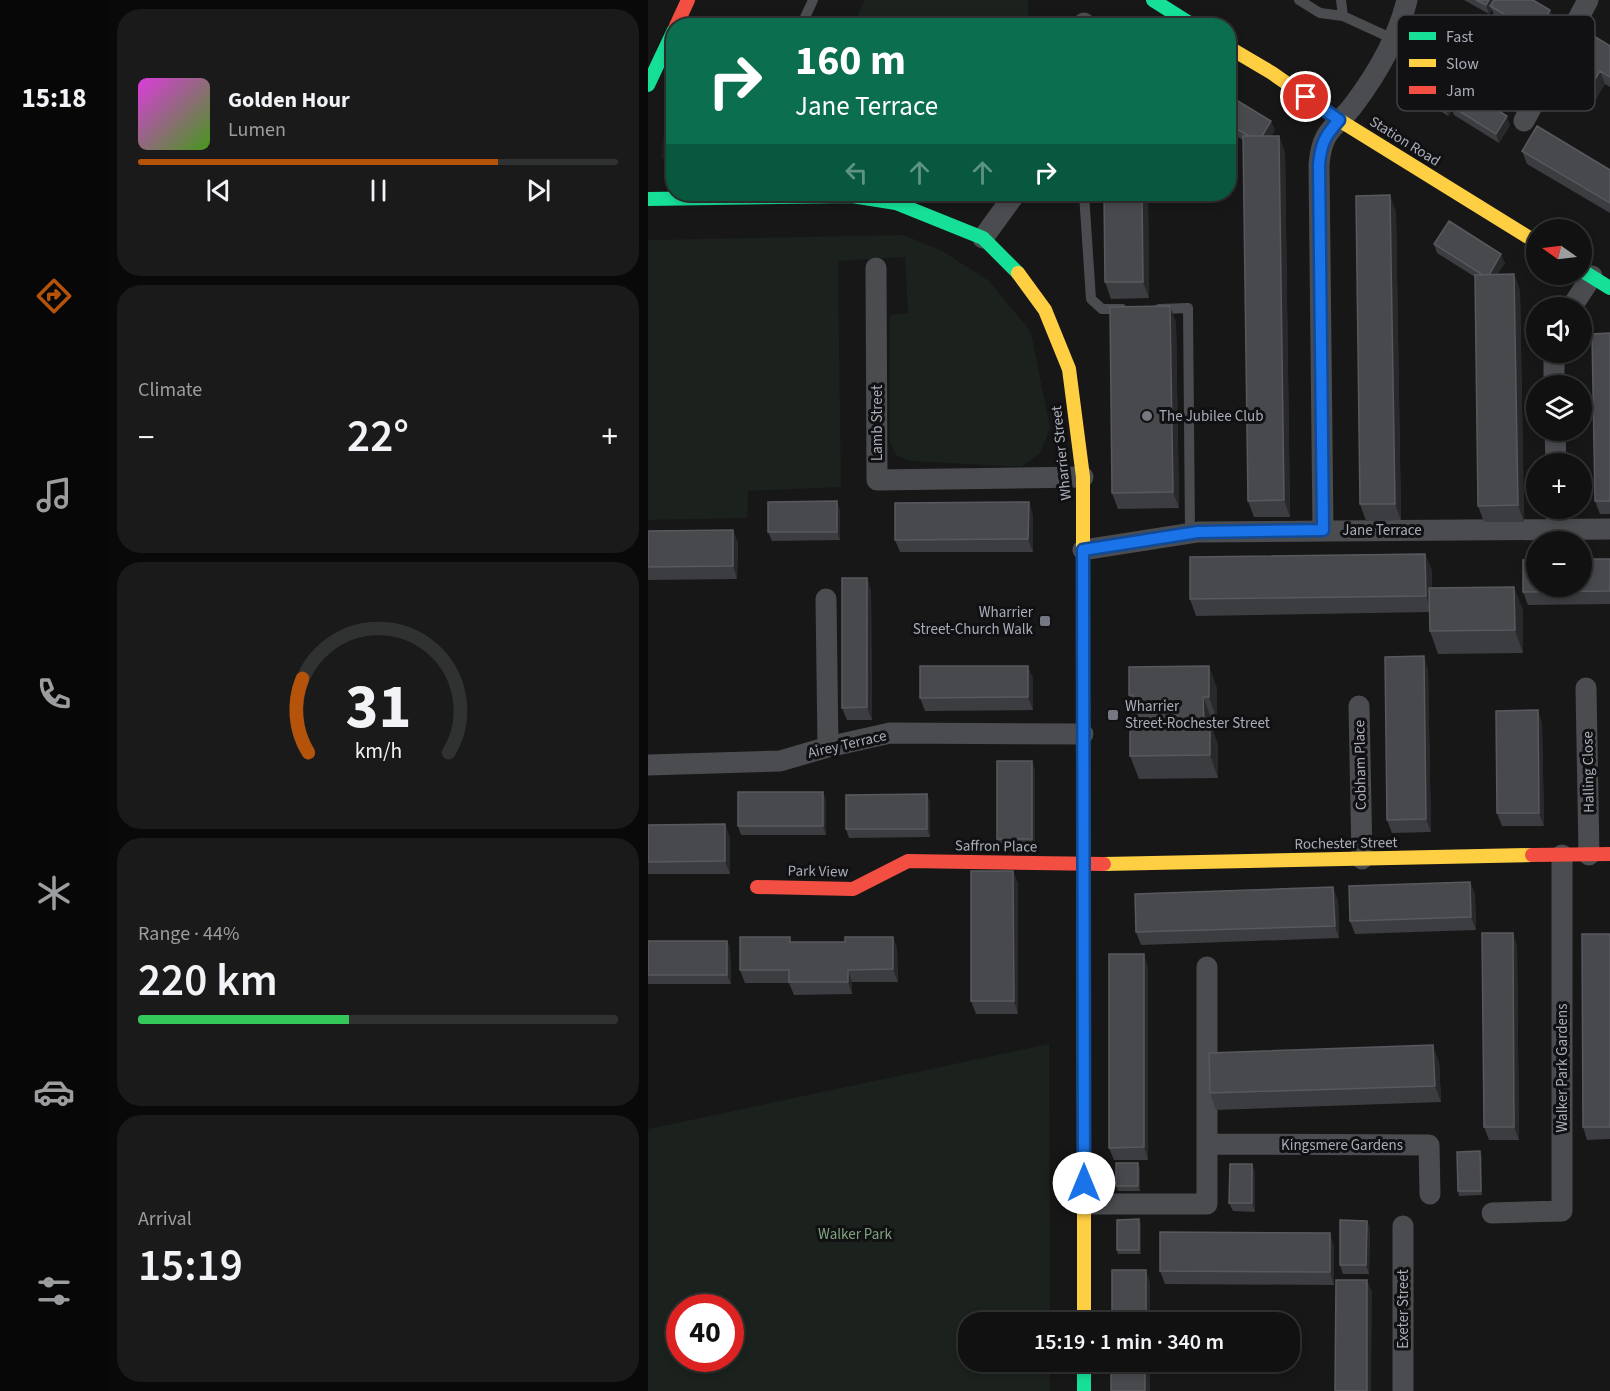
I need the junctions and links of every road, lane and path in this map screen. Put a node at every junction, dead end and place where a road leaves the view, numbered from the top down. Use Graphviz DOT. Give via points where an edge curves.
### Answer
graph roads {
  1 [pos="688,0"];
  2 [pos="813,0"];
  3 [pos="1153,0"];
  4 [pos="1299,0"];
  5 [pos="1341,0"];
  6 [pos="1407,0"];
  7 [pos="1588,0"];
  8 [pos="1402,15"];
  9 [pos="1580,15"];
  10 [pos="1343,16"];
  11 [pos="680,18"];
  12 [pos="805,18"];
  13 [pos="1181,18"];
  14 [pos="1397,28"];
  15 [pos="1393,39"];
  16 [pos="1236,51"];
  17 [pos="666,53"];
  18 [pos="648,85"];
  19 [pos="1529,111"];
  20 [pos="1339,120"];
  21 [pos="1524,121"];
  22 [pos="648,199"];
  23 [pos="666,199"];
  24 [pos="883,201"];
  25 [pos="1010,201"];
  26 [pos="1084,201"];
  27 [pos="1526,236"];
  28 [pos="983,238"];
  29 [pos="876,268"];
  30 [pos="1592,277"];
  31 [pos="1610,288"];
  32 [pos="1083,477"];
  33 [pos="1557,519"];
  34 [pos="1610,529"];
  35 [pos="1323,530"];
  36 [pos="1190,533"];
  37 [pos="1083,550"];
  38 [pos="826,599"];
  39 [pos="1587,688"];
  40 [pos="1359,706"];
  41 [pos="1083,734"];
  42 [pos="828,747"];
  43 [pos="648,765"];
  44 [pos="1600,854"];
  45 [pos="1562,855"];
  46 [pos="1362,859"];
  47 [pos="908,861"];
  48 [pos="1083,864"];
  49 [pos="757,887"];
  50 [pos="1207,967"];
  51 [pos="1207,1144"];
  52 [pos="1430,1194"];
  53 [pos="1084,1204"];
  54 [pos="1492,1213"];
  55 [pos="1403,1226"];
  56 [pos="1084,1312"];
  57 [pos="1084,1372"];
  58 [pos="1084,1391"];
  59 [pos="1403,1391"];
  1 -- 11 [label="street"];
  2 -- 12 [label="lane"];
  3 -- 13 [label="street"];
  4 -- 10 [label="lane" via="1320,13"];
  5 -- 10 [label="lane"];
  6 -- 8 [label="street"];
  7 -- 9 [label="street"];
  10 -- 15 [label="lane"];
  14 -- 15 [label="street"];
  15 -- 20 [label="street" via="1359,96"];
  16 -- 20 [label="street, Station Road"];
  17 -- 18 [label="street" via="659,73"];
  19 -- 21 [label="street"];
  20 -- 27 [label="street, Station Road"];
  20 -- 35 [label="street" via="1322,143 1319,165"];
  22 -- 23 [label="street, Wharrier Street"];
  24 -- 28 [label="street, Wharrier Street"];
  25 -- 28 [label="street"];
  26 -- 36 [label="lane" via="1091,299 1102,309 1188,308"];
  28 -- 32 [label="street, Wharrier Street" via="1016,271 1045,310 1069,369"];
  29 -- 32 [label="street, Lamb Street" via="877,480"];
  30 -- 31 [label="street"];
  32 -- 37 [label="street, Wharrier Street"];
  33 -- 34 [label="street, Jane Terrace"];
  33 -- 35 [label="street, Jane Terrace"];
  35 -- 36 [label="street, Jane Terrace"];
  36 -- 37 [label="street, Jane Terrace"];
  37 -- 41 [label="street, Wharrier Street"];
  38 -- 42 [label="street"];
  39 -- 44 [label="street, Halling Close"];
  40 -- 46 [label="street, Cobham Place"];
  41 -- 42 [label="street, Airey Terrace" via="890,733"];
  41 -- 48 [label="street, Wharrier Street"];
  42 -- 43 [label="street, Airey Terrace" via="780,761"];
  44 -- 45 [label="street, Rochester Street"];
  45 -- 46 [label="street, Rochester Street"];
  45 -- 54 [label="street, Walker Park Gardens" via="1562,1211"];
  46 -- 48 [label="street, Rochester Street"];
  47 -- 48 [label="street, Saffron Place"];
  47 -- 49 [label="street, Park View" via="853,889"];
  48 -- 53 [label="street, Wharrier Street"];
  50 -- 51 [label="street"];
  51 -- 52 [label="street, Kingsmere Gardens" via="1429,1145"];
  51 -- 53 [label="street" via="1207,1204"];
  53 -- 56 [label="street, Wharrier Street"];
  55 -- 59 [label="street, Exeter Street"];
  57 -- 58 [label="street"];
}
